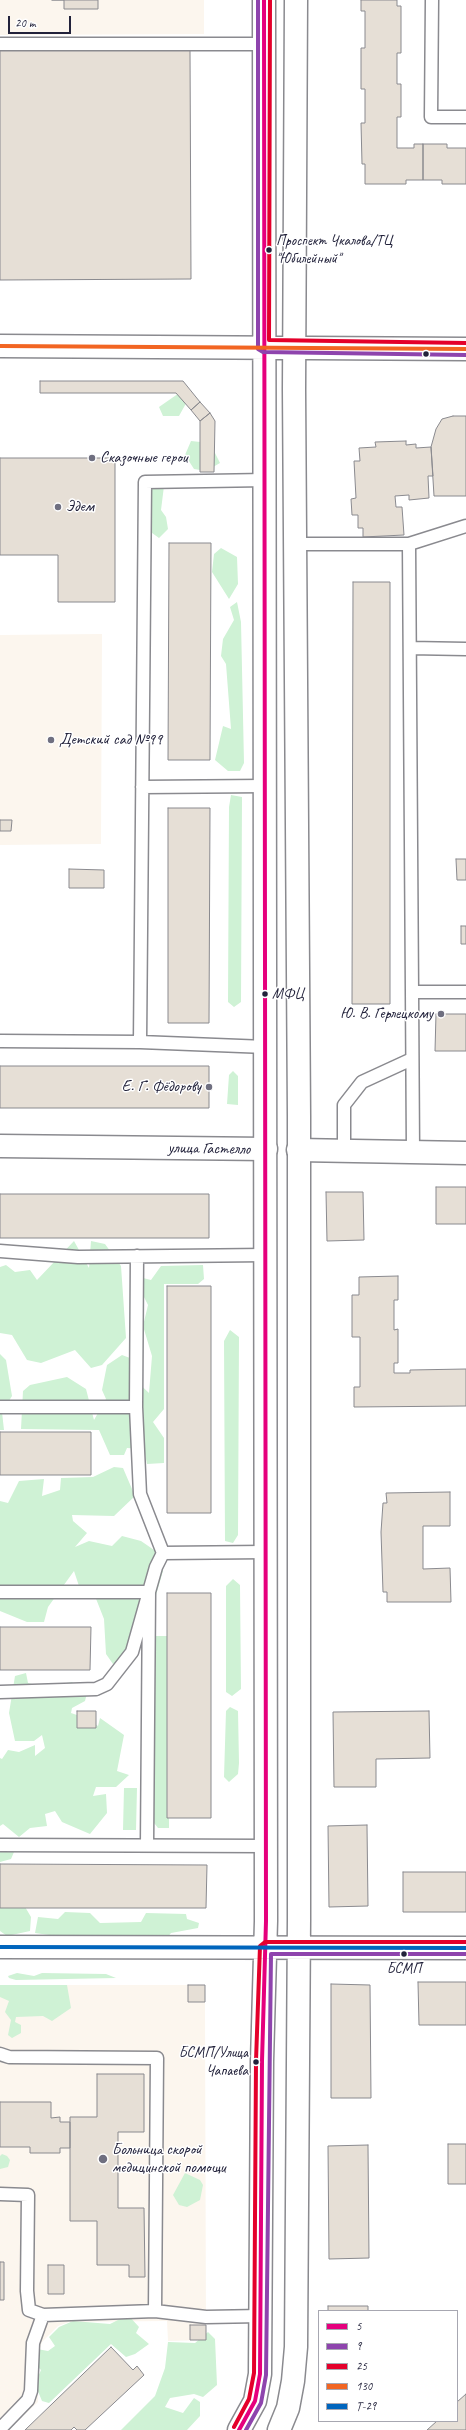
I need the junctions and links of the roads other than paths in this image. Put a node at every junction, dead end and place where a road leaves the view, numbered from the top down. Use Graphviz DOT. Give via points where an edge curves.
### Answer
graph roads {
  1 [pos="264,0"];
  2 [pos="296,0"];
  3 [pos="432,0"];
  4 [pos="0,44"];
  5 [pos="263,44"];
  6 [pos="466,117"];
  7 [pos="0,346"];
  8 [pos="263,346"];
  9 [pos="295,347"];
  10 [pos="466,349"];
  11 [pos="266,480"];
  12 [pos="466,526"];
  13 [pos="294,544"];
  14 [pos="409,544"];
  15 [pos="410,648"];
  16 [pos="466,649"];
  17 [pos="266,786"];
  18 [pos="142,787"];
  19 [pos="412,992"];
  20 [pos="466,992"];
  21 [pos="0,1041"];
  22 [pos="140,1042"];
  23 [pos="266,1047"];
  24 [pos="412,1059"];
  25 [pos="0,1146"];
  26 [pos="266,1149"];
  27 [pos="298,1150"];
  28 [pos="344,1151"];
  29 [pos="413,1152"];
  30 [pos="466,1153"];
  31 [pos="0,1251"];
  32 [pos="266,1255"];
  33 [pos="137,1256"];
  34 [pos="0,1407"];
  35 [pos="136,1407"];
  36 [pos="266,1552"];
  37 [pos="163,1553"];
  38 [pos="0,1592"];
  39 [pos="149,1592"];
  40 [pos="0,1692"];
  41 [pos="0,1845"];
  42 [pos="147,1845"];
  43 [pos="266,1846"];
  44 [pos="0,1947"];
  45 [pos="264,1948"];
  46 [pos="298,1948"];
  47 [pos="466,1948"];
  48 [pos="0,2054"];
  49 [pos="0,2194"];
  50 [pos="155,2311"];
  51 [pos="43,2315"];
  52 [pos="261,2316"];
  53 [pos="242,2426"];
  54 [pos="0,2429"];
  55 [pos="279,2430"];
  1 -- 5 [label="street"];
  2 -- 9 [label="street"];
  3 -- 6 [label="lane" via="431,117"];
  4 -- 5 [label="lane"];
  5 -- 8 [label="street"];
  7 -- 8 [label="street"];
  8 -- 9 [label="street"];
  8 -- 11 [label="street"];
  9 -- 10 [label="street"];
  9 -- 13 [label="street"];
  11 -- 17 [label="street"];
  11 -- 18 [label="lane" via="145,482"];
  12 -- 14 [label="lane"];
  13 -- 14 [label="lane"];
  13 -- 27 [label="street"];
  14 -- 15 [label="lane"];
  15 -- 16 [label="lane"];
  15 -- 19 [label="lane"];
  17 -- 18 [label="lane"];
  17 -- 23 [label="street"];
  18 -- 22 [label="lane"];
  19 -- 20 [label="lane"];
  19 -- 24 [label="lane"];
  21 -- 22 [label="lane"];
  22 -- 23 [label="lane"];
  23 -- 26 [label="street"];
  24 -- 28 [label="lane" via="362,1082 344,1105"];
  24 -- 29 [label="lane"];
  25 -- 26 [label="street, улица Гастелло"];
  26 -- 27 [label="street, улица Гастелло"];
  26 -- 32 [label="street"];
  27 -- 28 [label="street, улица Гастелло"];
  27 -- 46 [label="street"];
  28 -- 29 [label="street, улица Гастелло"];
  29 -- 30 [label="street, улица Гастелло"];
  31 -- 33 [label="lane" via="78,1257"];
  32 -- 33 [label="lane"];
  32 -- 36 [label="street"];
  33 -- 35 [label="lane"];
  34 -- 35 [label="lane"];
  35 -- 37 [label="lane" via="140,1494"];
  36 -- 37 [label="lane"];
  36 -- 43 [label="street"];
  37 -- 39 [label="lane"];
  38 -- 39 [label="lane"];
  39 -- 40 [label="lane" via="132,1652 107,1684 96,1689"];
  39 -- 42 [label="lane"];
  41 -- 42 [label="lane"];
  42 -- 43 [label="lane"];
  43 -- 45 [label="street"];
  44 -- 45 [label="street"];
  45 -- 46 [label="street"];
  45 -- 52 [label="street"];
  46 -- 47 [label="street"];
  46 -- 55 [label="street" via="296,2347 288,2408"];
  48 -- 50 [label="lane" via="10,2057 157,2058"];
  49 -- 51 [label="lane" via="28,2195 29,2310"];
  50 -- 51 [label="lane"];
  50 -- 52 [label="lane" via="206,2316"];
  51 -- 54 [label="lane" via="33,2343 31,2391 28,2400"];
  52 -- 53 [label="street" via="260,2374 255,2401"];
}
